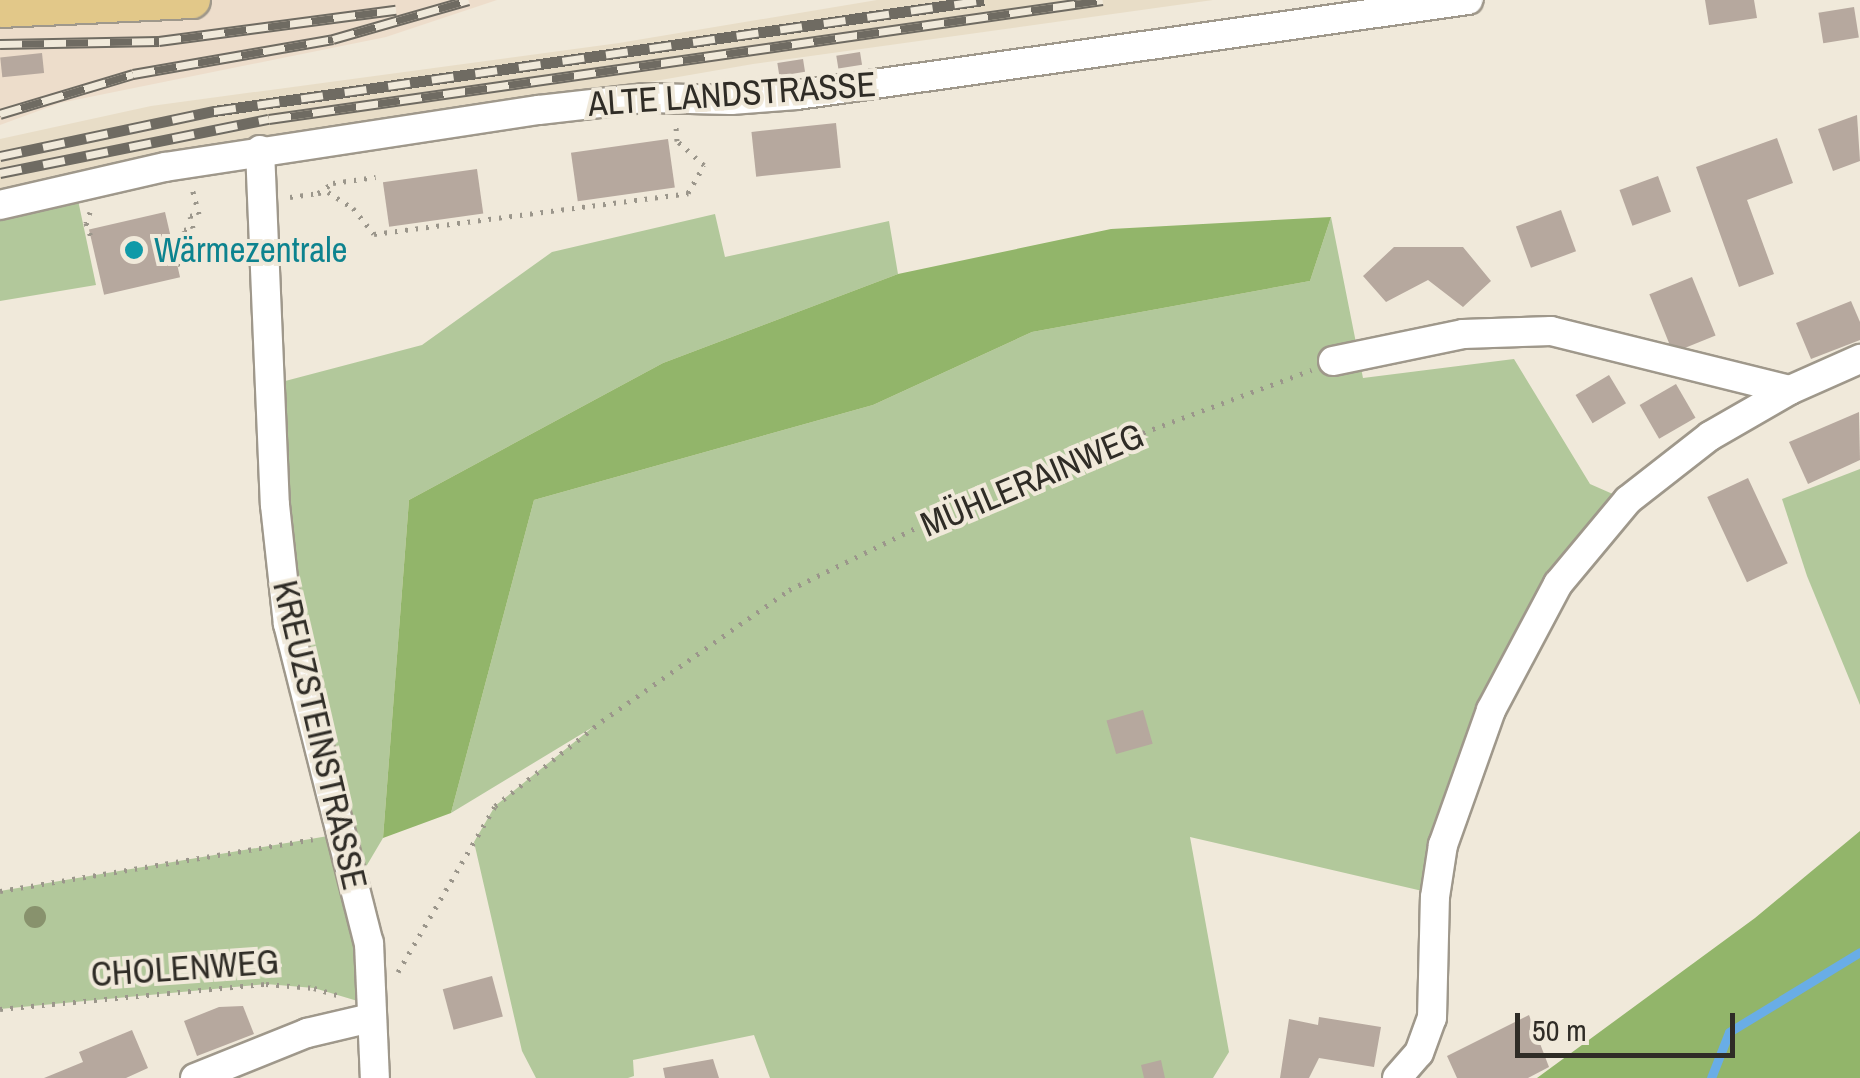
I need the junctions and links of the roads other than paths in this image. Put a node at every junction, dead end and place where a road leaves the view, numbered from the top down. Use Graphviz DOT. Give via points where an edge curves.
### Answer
graph roads {
  1 [pos="192,0"];
  2 [pos="1468,0"];
  3 [pos="0,9"];
  4 [pos="260,150"];
  5 [pos="0,205"];
  6 [pos="1860,359"];
  7 [pos="1333,361"];
  8 [pos="1790,390"];
  9 [pos="371,1012"];
  10 [pos="195,1078"];
  11 [pos="375,1078"];
  12 [pos="1397,1078"];
  1 -- 3 [label="main road"];
  2 -- 4 [label="street, ALTE LANDSTRASSE" via="797,95 620,100"];
  4 -- 5 [label="street, ALTE LANDSTRASSE"];
  4 -- 9 [label="street, KREUZSTEINSTRASSE" via="288,624 369,943"];
  6 -- 8 [label="street"];
  7 -- 8 [label="street" via="1463,334 1551,331"];
  8 -- 12 [label="street" via="1710,436 1628,500 1558,584 1492,710 1443,844 1432,1018 1418,1053"];
  9 -- 10 [label="street"];
  9 -- 11 [label="street, KREUZSTEINSTRASSE"];
}
